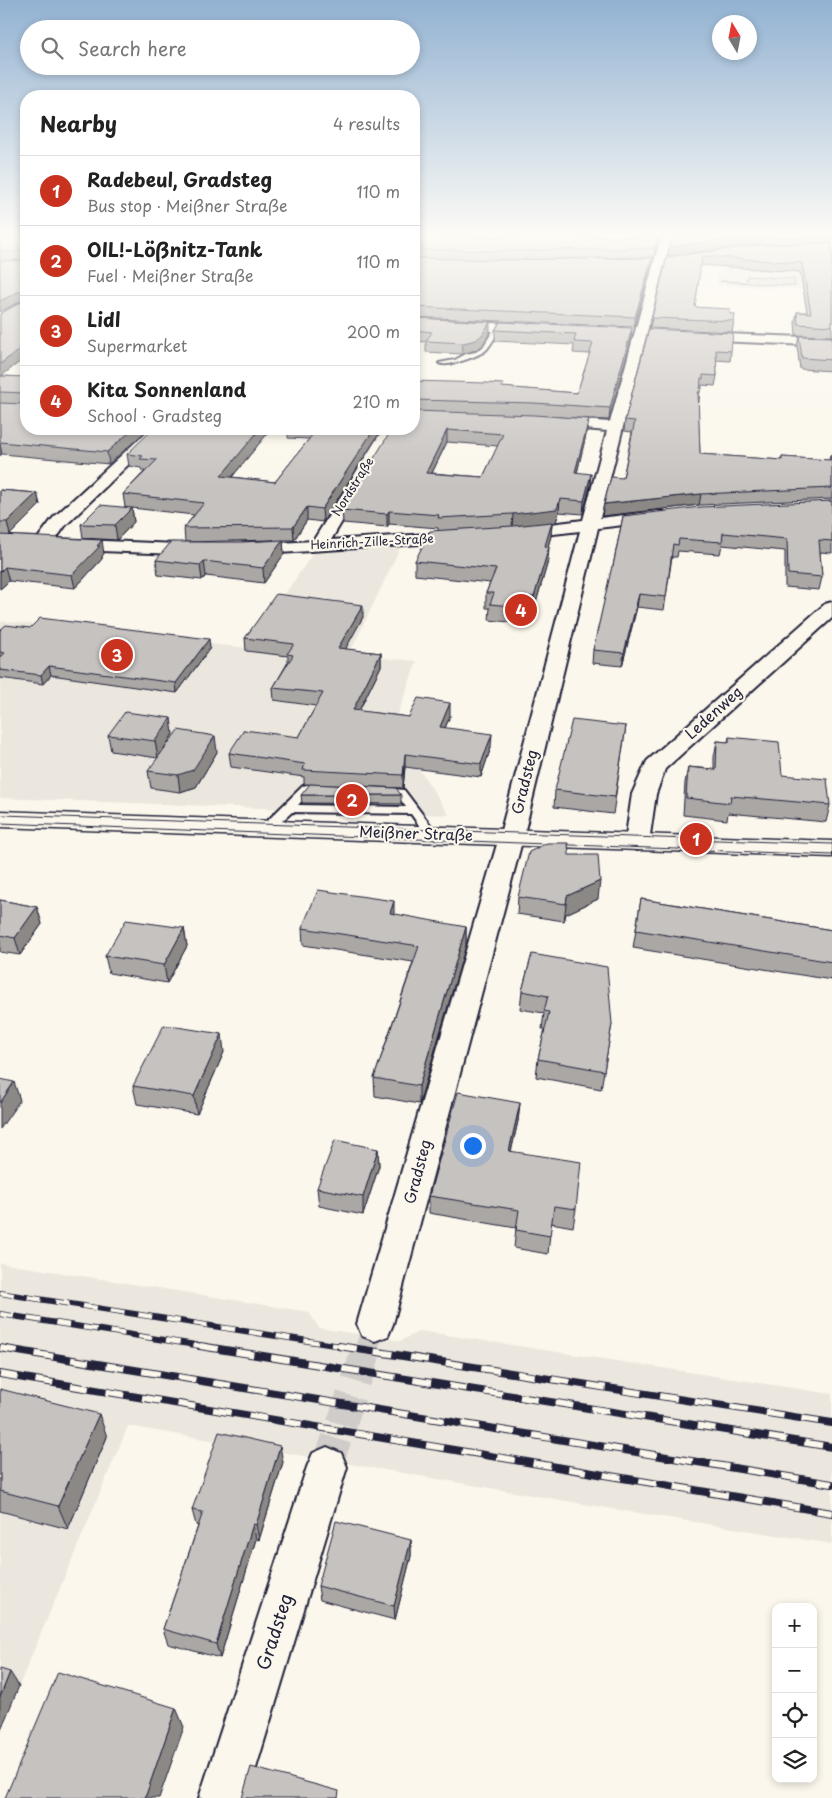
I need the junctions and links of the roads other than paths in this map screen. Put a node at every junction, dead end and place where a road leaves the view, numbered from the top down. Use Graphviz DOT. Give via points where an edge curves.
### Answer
graph roads {
  1 [pos="644,321"];
  2 [pos="420,323"];
  3 [pos="498,328"];
  4 [pos="546,330"];
  5 [pos="689,337"];
  6 [pos="832,342"];
  7 [pos="442,363"];
  8 [pos="533,421"];
  9 [pos="616,427"];
  10 [pos="152,435"];
  11 [pos="386,435"];
  12 [pos="673,514"];
  13 [pos="590,524"];
  14 [pos="502,534"];
  15 [pos="473,536"];
  16 [pos="0,542"];
  17 [pos="43,544"];
  18 [pos="318,545"];
  19 [pos="216,550"];
  20 [pos="234,550"];
  21 [pos="832,608"];
  22 [pos="335,790"];
  23 [pos="372,791"];
  24 [pos="290,808"];
  25 [pos="413,811"];
  26 [pos="0,819"];
  27 [pos="266,829"];
  28 [pos="432,835"];
  29 [pos="510,838"];
  30 [pos="637,842"];
  31 [pos="832,849"];
  32 [pos="376,1324"];
  33 [pos="327,1467"];
  34 [pos="223,1798"];
  1 -- 9 [label="street, Gradsteg"];
  2 -- 3 [label="street"];
  3 -- 4 [label="street"];
  3 -- 7 [label="lane" via="478,353 456,362"];
  5 -- 6 [label="street"];
  8 -- 9 [label="street"];
  9 -- 13 [label="street, Gradsteg"];
  10 -- 17 [label="street" via="59,522"];
  11 -- 18 [label="street, Nordstraße"];
  12 -- 13 [label="street"];
  13 -- 14 [label="street"];
  13 -- 29 [label="street, Gradsteg"];
  15 -- 18 [label="street, Heinrich-Zille-Straße"];
  16 -- 17 [label="street"];
  17 -- 19 [label="street"];
  18 -- 20 [label="street, Heinrich-Zille-Straße"];
  21 -- 30 [label="street, Ledenweg" via="655,766 644,794"];
  22 -- 24 [label="lane" via="307,788"];
  23 -- 25 [label="lane" via="400,792"];
  24 -- 25 [label="lane"];
  24 -- 27 [label="lane"];
  25 -- 28 [label="lane"];
  26 -- 27 [label="main road, Meißner Straße"];
  27 -- 28 [label="main road, Meißner Straße"];
  28 -- 29 [label="main road, Meißner Straße"];
  29 -- 30 [label="main road, Meißner Straße"];
  29 -- 32 [label="street, Gradsteg"];
  30 -- 31 [label="main road, Meißner Straße"];
  33 -- 34 [label="street, Gradsteg"];
}
